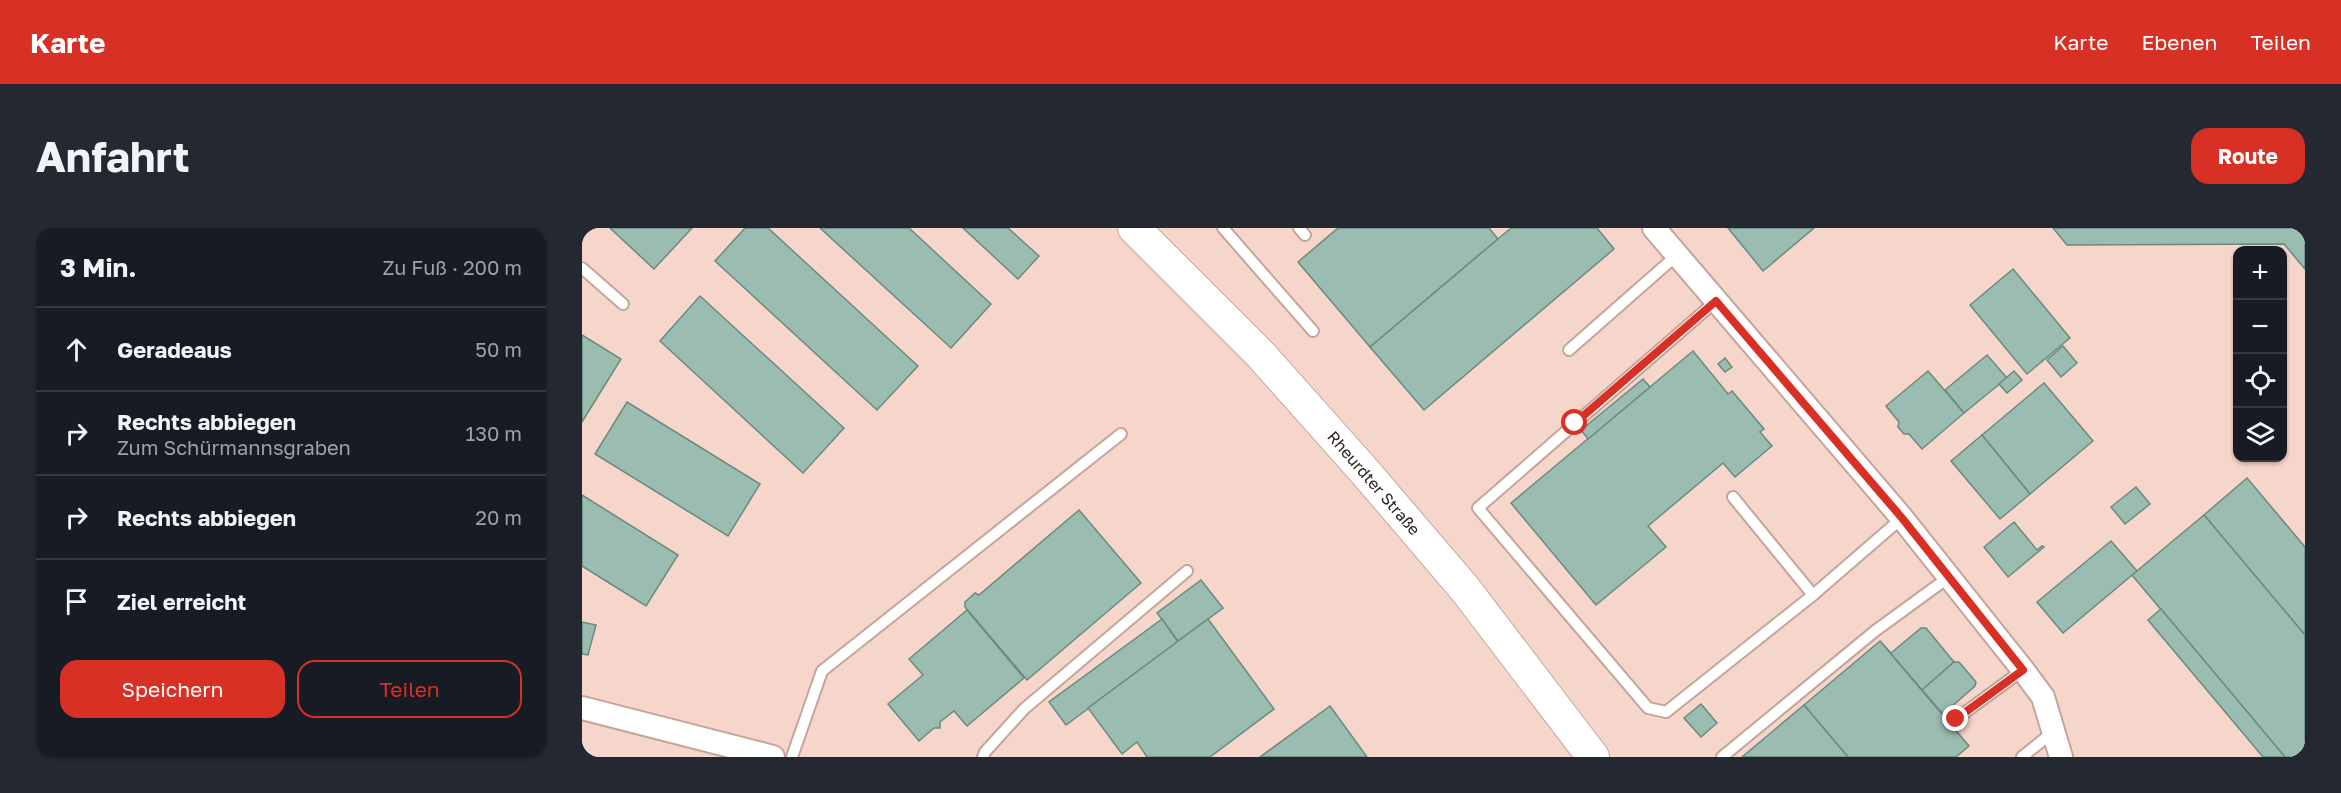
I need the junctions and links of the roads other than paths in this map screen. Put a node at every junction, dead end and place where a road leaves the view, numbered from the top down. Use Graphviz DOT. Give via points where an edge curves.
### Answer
graph roads {
  1 [pos="1134,228"];
  2 [pos="1223,228"];
  3 [pos="1654,228"];
  4 [pos="1677,255"];
  5 [pos="582,268"];
  6 [pos="1716,301"];
  7 [pos="623,304"];
  8 [pos="1313,331"];
  9 [pos="1569,350"];
  10 [pos="1121,434"];
  11 [pos="1733,497"];
  12 [pos="1902,518"];
  13 [pos="1188,571"];
  14 [pos="1948,577"];
  15 [pos="1813,595"];
  16 [pos="2023,670"];
  17 [pos="582,708"];
  18 [pos="1956,719"];
  19 [pos="2054,732"];
  20 [pos="773,757"];
  21 [pos="792,757"];
  22 [pos="983,757"];
  23 [pos="1593,757"];
  24 [pos="1722,757"];
  25 [pos="2022,757"];
  26 [pos="2061,757"];
  1 -- 23 [label="main road, Rheurdter Straße" via="1261,355 1366,473 1465,589"];
  2 -- 8 [label="lane"];
  3 -- 4 [label="street"];
  4 -- 6 [label="street"];
  4 -- 9 [label="lane"];
  5 -- 7 [label="lane"];
  6 -- 12 [label="street"];
  6 -- 15 [label="lane" via="1478,508 1647,708 1666,712"];
  10 -- 21 [label="lane" via="822,671"];
  11 -- 15 [label="lane"];
  12 -- 14 [label="street"];
  12 -- 15 [label="lane"];
  13 -- 22 [label="lane" via="1024,709"];
  14 -- 16 [label="street"];
  14 -- 24 [label="lane" via="1875,631"];
  16 -- 18 [label="lane"];
  16 -- 19 [label="street" via="2043,697"];
  17 -- 20 [label="street"];
  19 -- 25 [label="lane"];
  19 -- 26 [label="street"];
}
